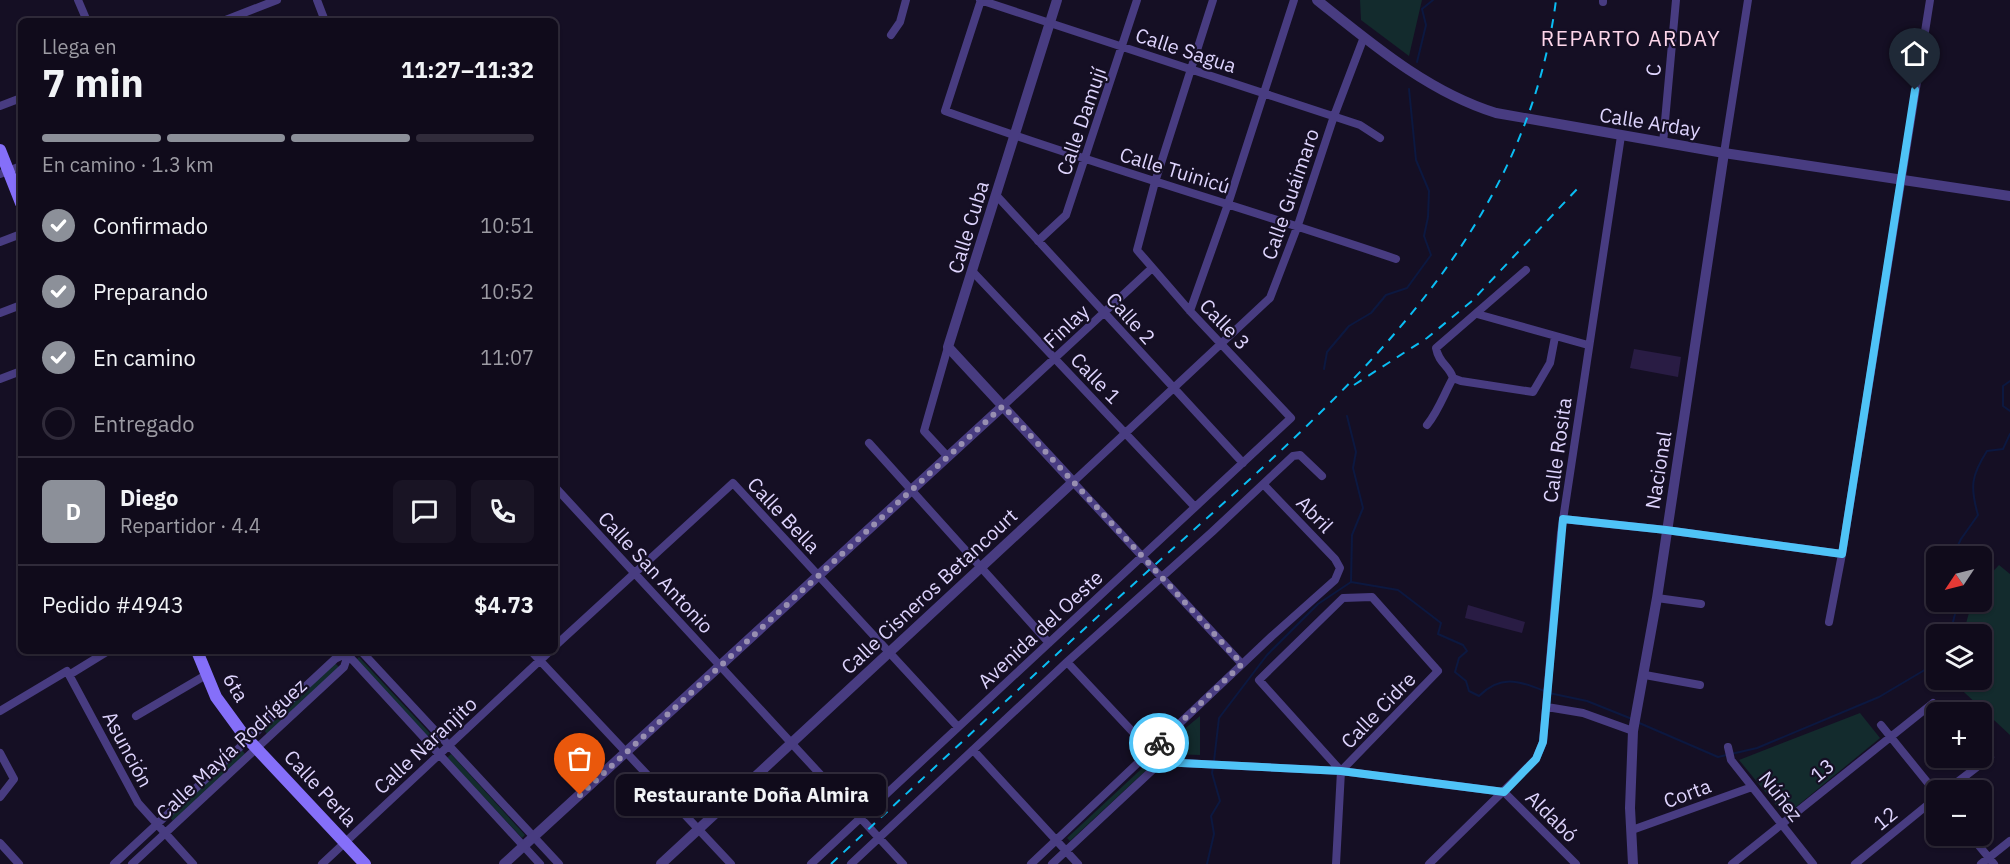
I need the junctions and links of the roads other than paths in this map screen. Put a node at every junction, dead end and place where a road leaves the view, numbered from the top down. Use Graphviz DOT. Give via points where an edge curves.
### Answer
graph roads {
  1 [pos="78,0"];
  2 [pos="278,0"];
  3 [pos="317,0"];
  4 [pos="906,0"];
  5 [pos="981,0"];
  6 [pos="1057,0"];
  7 [pos="1137,0"];
  8 [pos="1213,0"];
  9 [pos="1294,0"];
  10 [pos="1317,0"];
  11 [pos="1676,0"];
  12 [pos="1748,0"];
  13 [pos="1930,0"];
  14 [pos="86,18"];
  15 [pos="232,18"];
  16 [pos="324,18"];
  17 [pos="1049,24"];
  18 [pos="891,35"];
  19 [pos="1364,38"];
  20 [pos="1123,47"];
  21 [pos="1190,69"];
  22 [pos="1265,93"];
  23 [pos="18,99"];
  24 [pos="0,106"];
  25 [pos="1334,116"];
  26 [pos="1015,136"];
  27 [pos="1621,136"];
  28 [pos="1380,138"];
  29 [pos="1663,143"];
  30 [pos="0,150"];
  31 [pos="1724,153"];
  32 [pos="1086,159"];
  33 [pos="18,167"];
  34 [pos="4,173"];
  35 [pos="1900,180"];
  36 [pos="1155,182"];
  37 [pos="996,195"];
  38 [pos="2010,196"];
  39 [pos="18,198"];
  40 [pos="1228,204"];
  41 [pos="1298,225"];
  42 [pos="18,235"];
  43 [pos="1038,241"];
  44 [pos="0,242"];
  45 [pos="1396,259"];
  46 [pos="1151,269"];
  47 [pos="1526,270"];
  48 [pos="973,272"];
  49 [pos="18,306"];
  50 [pos="1190,311"];
  51 [pos="0,313"];
  52 [pos="1104,313"];
  53 [pos="1477,314"];
  54 [pos="1555,337"];
  55 [pos="1221,344"];
  56 [pos="1588,345"];
  57 [pos="948,347"];
  58 [pos="1055,358"];
  59 [pos="18,372"];
  60 [pos="1453,378"];
  61 [pos="0,379"];
  62 [pos="1173,388"];
  63 [pos="1003,406"];
  64 [pos="1291,418"];
  65 [pos="1427,425"];
  66 [pos="1125,432"];
  67 [pos="869,442"];
  68 [pos="948,457"];
  69 [pos="1243,463"];
  70 [pos="1322,476"];
  71 [pos="1073,482"];
  72 [pos="1264,485"];
  73 [pos="914,489"];
  74 [pos="558,490"];
  75 [pos="1195,507"];
  76 [pos="1563,519"];
  77 [pos="1666,530"];
  78 [pos="1842,554"];
  79 [pos="1143,556"];
  80 [pos="982,565"];
  81 [pos="634,573"];
  82 [pos="818,576"];
  83 [pos="1162,576"];
  84 [pos="1657,598"];
  85 [pos="1701,604"];
  86 [pos="1829,622"];
  87 [pos="558,643"];
  88 [pos="1049,643"];
  89 [pos="890,653"];
  90 [pos="90,654"];
  91 [pos="103,654"];
  92 [pos="198,654"];
  93 [pos="348,654"];
  94 [pos="351,654"];
  95 [pos="364,654"];
  96 [pos="534,654"];
  97 [pos="547,654"];
  98 [pos="93,660"];
  99 [pos="540,661"];
  100 [pos="1067,662"];
  101 [pos="1242,664"];
  102 [pos="720,666"];
  103 [pos="68,673"];
  104 [pos="206,675"];
  105 [pos="1645,675"];
  106 [pos="1700,685"];
  107 [pos="1547,703"];
  108 [pos="1926,708"];
  109 [pos="0,711"];
  110 [pos="136,716"];
  111 [pos="1881,725"];
  112 [pos="958,728"];
  113 [pos="1634,728"];
  114 [pos="1890,736"];
  115 [pos="791,742"];
  116 [pos="252,744"];
  117 [pos="449,745"];
  118 [pos="1728,747"];
  119 [pos="974,751"];
  120 [pos="1151,751"];
  121 [pos="626,752"];
  122 [pos="0,753"];
  123 [pos="439,754"];
  124 [pos="1161,762"];
  125 [pos="1976,768"];
  126 [pos="1341,771"];
  127 [pos="1960,780"];
  128 [pos="1926,781"];
  129 [pos="1752,787"];
  130 [pos="1504,792"];
  131 [pos="0,797"];
  132 [pos="1926,806"];
  133 [pos="861,818"];
  134 [pos="157,824"];
  135 [pos="1781,824"];
  136 [pos="699,829"];
  137 [pos="1632,830"];
  138 [pos="165,833"];
  139 [pos="534,837"];
  140 [pos="880,838"];
  141 [pos="1056,840"];
  142 [pos="345,842"];
  143 [pos="2010,842"];
  144 [pos="0,843"];
  145 [pos="524,846"];
  146 [pos="1979,846"];
  147 [pos="1066,851"];
  148 [pos="1991,861"];
  149 [pos="19,864"];
  150 [pos="114,864"];
  151 [pos="132,864"];
  152 [pos="193,864"];
  153 [pos="322,864"];
  154 [pos="365,864"];
  155 [pos="504,864"];
  156 [pos="540,864"];
  157 [pos="559,864"];
  158 [pos="661,864"];
  159 [pos="731,864"];
  160 [pos="811,864"];
  161 [pos="851,864"];
  162 [pos="903,864"];
  163 [pos="1031,864"];
  164 [pos="1052,864"];
  165 [pos="1078,864"];
  166 [pos="1336,864"];
  167 [pos="1429,864"];
  168 [pos="1576,864"];
  169 [pos="1633,864"];
  170 [pos="1732,864"];
  171 [pos="1813,864"];
  172 [pos="1855,864"];
  173 [pos="1981,864"];
  1 -- 14 [label="street"];
  2 -- 15 [label="street"];
  3 -- 16 [label="street"];
  4 -- 18 [label="street" via="900,22"];
  5 -- 17 [label="street, Calle Sagua"];
  5 -- 26 [label="street, Calle Tuinicú" via="945,111"];
  6 -- 17 [label="street, Calle Cuba"];
  7 -- 20 [label="street, Calle Damují"];
  8 -- 21 [label="street"];
  9 -- 22 [label="street"];
  10 -- 19 [label="street, Calle Arday"];
  11 -- 29 [label="street, C"];
  12 -- 31 [label="street"];
  13 -- 35 [label="street"];
  17 -- 20 [label="street, Calle Sagua"];
  17 -- 26 [label="street, Calle Cuba"];
  19 -- 25 [label="street, Calle Guáimaro"];
  19 -- 27 [label="street, Calle Arday" via="1466,104 1527,120"];
  20 -- 21 [label="street, Calle Sagua"];
  20 -- 32 [label="street, Calle Damují"];
  21 -- 22 [label="street, Calle Sagua"];
  21 -- 36 [label="street"];
  22 -- 25 [label="street, Calle Sagua"];
  22 -- 40 [label="street"];
  23 -- 24 [label="street"];
  25 -- 28 [label="street, Calle Sagua" via="1360,125"];
  25 -- 41 [label="street, Calle Guáimaro"];
  26 -- 32 [label="street, Calle Tuinicú"];
  26 -- 37 [label="street, Calle Cuba"];
  27 -- 29 [label="street, Calle Arday"];
  27 -- 56 [label="street, Calle Rosita"];
  29 -- 31 [label="street, Calle Arday"];
  30 -- 34 [label="main road"];
  31 -- 35 [label="street, Calle Arday"];
  31 -- 77 [label="street, Nacional"];
  32 -- 36 [label="street, Calle Tuinicú"];
  32 -- 43 [label="street, Calle Damují" via="1066,215"];
  33 -- 34 [label="street"];
  34 -- 39 [label="main road"];
  35 -- 38 [label="street, Calle Arday"];
  35 -- 78 [label="street"];
  36 -- 40 [label="street, Calle Tuinicú"];
  36 -- 46 [label="street, Calle 3" via="1137,250"];
  37 -- 43 [label="street, Calle 2"];
  37 -- 48 [label="street, Calle Cuba"];
  40 -- 41 [label="street, Calle Tuinicú"];
  40 -- 50 [label="street"];
  41 -- 45 [label="street, Calle Tuinicú"];
  41 -- 55 [label="street, Calle Guáimaro" via="1270,298"];
  42 -- 44 [label="street"];
  43 -- 52 [label="street, Calle 2"];
  46 -- 50 [label="street, Calle 3"];
  46 -- 52 [label="street, Finlay"];
  47 -- 53 [label="street"];
  48 -- 57 [label="street, Calle Cuba"];
  48 -- 58 [label="street, Calle 1"];
  49 -- 51 [label="street"];
  50 -- 55 [label="street, Calle 3"];
  52 -- 58 [label="street, Finlay"];
  52 -- 62 [label="street, Calle 2"];
  53 -- 54 [label="street"];
  53 -- 60 [label="street" via="1437,348 1439,361 1452,372"];
  54 -- 56 [label="street"];
  54 -- 60 [label="street" via="1550,363 1533,392"];
  55 -- 62 [label="street, Calle Cisneros Betancourt"];
  55 -- 64 [label="street, Calle 3"];
  56 -- 76 [label="street, Calle Rosita"];
  57 -- 63 [label="street"];
  57 -- 68 [label="street, Calle Cuba" via="924,431"];
  58 -- 63 [label="street, Finlay"];
  58 -- 66 [label="street, Calle 1"];
  59 -- 61 [label="street"];
  60 -- 65 [label="street"];
  62 -- 66 [label="street, Calle Cisneros Betancourt"];
  62 -- 69 [label="street, Calle 2"];
  63 -- 68 [label="street"];
  63 -- 71 [label="street"];
  64 -- 69 [label="street, Avenida del Oeste"];
  66 -- 71 [label="street, Calle Cisneros Betancourt"];
  66 -- 75 [label="street, Calle 1"];
  67 -- 73 [label="street"];
  68 -- 73 [label="street"];
  69 -- 75 [label="street, Avenida del Oeste"];
  70 -- 72 [label="street" via="1306,459 1293,456"];
  71 -- 79 [label="street"];
  71 -- 80 [label="street, Calle Cisneros Betancourt"];
  72 -- 83 [label="street"];
  72 -- 101 [label="street, Abril" via="1340,568 1335,580"];
  73 -- 80 [label="street"];
  73 -- 82 [label="street"];
  74 -- 81 [label="street, Calle San Antonio"];
  75 -- 79 [label="street, Avenida del Oeste"];
  76 -- 77 [label="street"];
  76 -- 107 [label="street, Calle Rosita"];
  77 -- 78 [label="street"];
  77 -- 84 [label="street, Nacional"];
  78 -- 86 [label="street"];
  79 -- 83 [label="street"];
  79 -- 88 [label="street, Avenida del Oeste"];
  80 -- 88 [label="street"];
  80 -- 89 [label="street, Calle Cisneros Betancourt"];
  81 -- 82 [label="street, Calle Bella" via="733,483"];
  81 -- 87 [label="street"];
  81 -- 102 [label="street, Calle San Antonio"];
  82 -- 89 [label="street, Calle Bella"];
  82 -- 102 [label="street"];
  83 -- 100 [label="street"];
  83 -- 101 [label="street"];
  84 -- 85 [label="street"];
  84 -- 105 [label="street, Nacional"];
  88 -- 112 [label="street, Avenida del Oeste"];
  89 -- 112 [label="street, Calle Bella"];
  89 -- 115 [label="street, Calle Cisneros Betancourt"];
  90 -- 98 [label="street"];
  91 -- 98 [label="street"];
  92 -- 104 [label="main road, 6ta"];
  93 -- 116 [label="street, Calle Mayía Rodríguez" via="335,659"];
  94 -- 123 [label="street"];
  95 -- 117 [label="street"];
  96 -- 99 [label="street"];
  97 -- 99 [label="street, Calle Naranjito"];
  98 -- 103 [label="street"];
  99 -- 117 [label="street, Calle Naranjito"];
  99 -- 121 [label="street"];
  100 -- 119 [label="street"];
  100 -- 120 [label="street"];
  101 -- 120 [label="street"];
  102 -- 115 [label="street, Calle San Antonio"];
  102 -- 121 [label="street"];
  103 -- 109 [label="street"];
  103 -- 134 [label="street, Asunción" via="138,803"];
  104 -- 110 [label="street"];
  104 -- 116 [label="main road, 6ta" via="223,708"];
  105 -- 106 [label="street"];
  105 -- 113 [label="street, Nacional"];
  107 -- 113 [label="street"];
  107 -- 130 [label="street, Calle Rosita" via="1543,742 1536,759"];
  108 -- 114 [label="street, 13"];
  111 -- 114 [label="street"];
  112 -- 133 [label="street, Avenida del Oeste"];
  113 -- 137 [label="street, Nacional"];
  114 -- 128 [label="street"];
  114 -- 135 [label="street, 13"];
  115 -- 133 [label="street, Calle San Antonio"];
  115 -- 136 [label="street, Calle Cisneros Betancourt"];
  116 -- 134 [label="street, Calle Mayía Rodríguez"];
  116 -- 138 [label="street, Calle Mayía Rodríguez"];
  116 -- 142 [label="main road, Calle Perla"];
  117 -- 123 [label="street, Calle Naranjito"];
  117 -- 139 [label="street"];
  118 -- 129 [label="street, Núñez" via="1731,760"];
  119 -- 140 [label="street"];
  119 -- 141 [label="street"];
  120 -- 124 [label="street"];
  120 -- 141 [label="street"];
  121 -- 136 [label="street"];
  121 -- 139 [label="street"];
  122 -- 131 [label="street" via="14,779"];
  123 -- 142 [label="street, Calle Naranjito"];
  123 -- 145 [label="street"];
  124 -- 126 [label="street, Aldabó"];
  124 -- 147 [label="street"];
  125 -- 127 [label="street"];
  126 -- 126 [label="street, Calle Cidre" via="1438,671 1372,597 1343,598 1259,680"];
  126 -- 130 [label="street, Aldabó"];
  126 -- 166 [label="street"];
  129 -- 135 [label="street, Núñez"];
  129 -- 137 [label="street, Corta"];
  130 -- 167 [label="street, Calle Rosita"];
  130 -- 168 [label="street, Aldabó"];
  132 -- 172 [label="street, 12"];
  133 -- 140 [label="street, Calle San Antonio"];
  133 -- 160 [label="street, Avenida del Oeste"];
  134 -- 138 [label="street, Asunción"];
  134 -- 150 [label="street, Calle Mayía Rodríguez"];
  135 -- 170 [label="street, 13"];
  135 -- 171 [label="street, Núñez"];
  136 -- 158 [label="street, Calle Cisneros Betancourt"];
  136 -- 159 [label="street"];
  137 -- 169 [label="street, Nacional"];
  138 -- 151 [label="street, Calle Mayía Rodríguez"];
  138 -- 152 [label="street, Asunción"];
  139 -- 145 [label="street"];
  139 -- 157 [label="street"];
  140 -- 161 [label="street"];
  140 -- 162 [label="street, Calle San Antonio"];
  141 -- 147 [label="street"];
  141 -- 163 [label="street"];
  142 -- 153 [label="street, Calle Naranjito"];
  142 -- 154 [label="main road, Calle Perla"];
  143 -- 148 [label="street"];
  144 -- 149 [label="street"];
  145 -- 155 [label="street"];
  145 -- 156 [label="street"];
  146 -- 148 [label="street"];
  147 -- 164 [label="street"];
  147 -- 165 [label="street"];
  148 -- 173 [label="street"];
}
